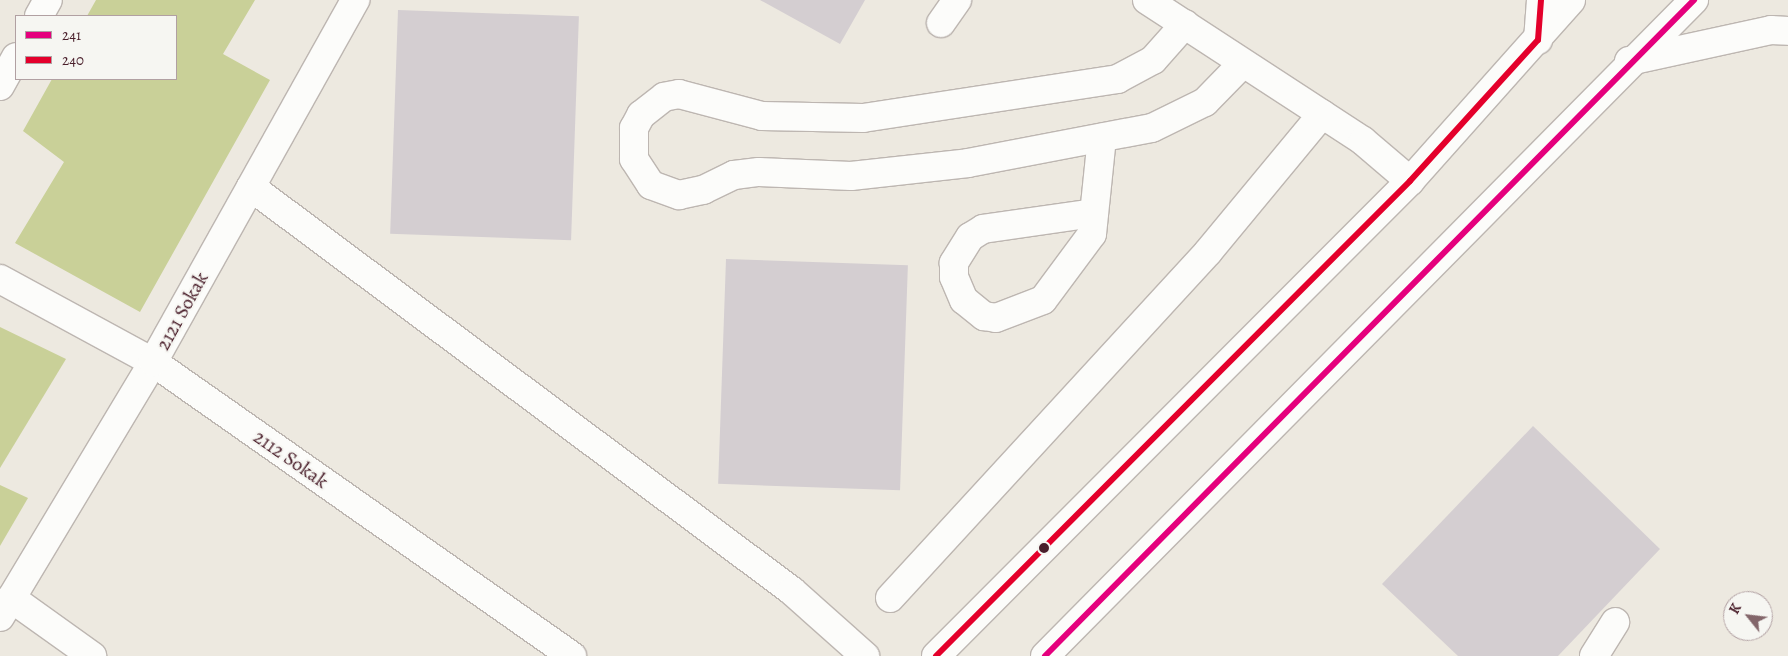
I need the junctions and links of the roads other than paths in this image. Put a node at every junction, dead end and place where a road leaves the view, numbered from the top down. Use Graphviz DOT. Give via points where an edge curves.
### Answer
graph roads {
  1 [pos="48,0"];
  2 [pos="355,0"];
  3 [pos="956,0"];
  4 [pos="1147,0"];
  5 [pos="1542,0"];
  6 [pos="1571,0"];
  7 [pos="1694,0"];
  8 [pos="40,15"];
  9 [pos="941,23"];
  10 [pos="1185,24"];
  11 [pos="1788,31"];
  12 [pos="1538,40"];
  13 [pos="15,59"];
  14 [pos="1629,61"];
  15 [pos="1243,63"];
  16 [pos="0,86"];
  17 [pos="1322,114"];
  18 [pos="1102,138"];
  19 [pos="1410,181"];
  20 [pos="251,187"];
  21 [pos="1094,213"];
  22 [pos="0,279"];
  23 [pos="153,362"];
  24 [pos="890,598"];
  25 [pos="6,607"];
  26 [pos="1615,622"];
  27 [pos="92,656"];
  28 [pos="572,656"];
  29 [pos="865,656"];
  30 [pos="936,656"];
  31 [pos="1045,656"];
  32 [pos="1594,656"];
  1 -- 8 [label="street"];
  2 -- 20 [label="street, 2121 Sokak"];
  3 -- 9 [label="street"];
  4 -- 10 [label="street"];
  5 -- 12 [label="street"];
  6 -- 12 [label="street"];
  7 -- 14 [label="street"];
  10 -- 15 [label="street"];
  10 -- 18 [label="street" via="1153,60 1136,71 1098,84 836,120 762,116 679,94 658,100 641,115 631,144 640,173 651,185 679,195 703,190 734,175 910,172"];
  11 -- 14 [label="street"];
  12 -- 19 [label="street"];
  13 -- 16 [label="street"];
  14 -- 31 [label="street"];
  15 -- 17 [label="street"];
  15 -- 18 [label="street" via="1205,102 1180,117"];
  17 -- 19 [label="street"];
  17 -- 24 [label="street" via="1208,252"];
  18 -- 21 [label="street"];
  19 -- 30 [label="street"];
  20 -- 23 [label="street, 2121 Sokak"];
  20 -- 29 [label="street" via="792,591"];
  21 -- 21 [label="street" via="983,229 970,237 954,263 954,277 964,300 984,316 996,318 1043,300 1092,234"];
  22 -- 23 [label="street, 2112 Sokak"];
  23 -- 25 [label="street, 2121 Sokak"];
  23 -- 28 [label="street, 2112 Sokak"];
  25 -- 27 [label="street"];
  26 -- 32 [label="street"];
}
